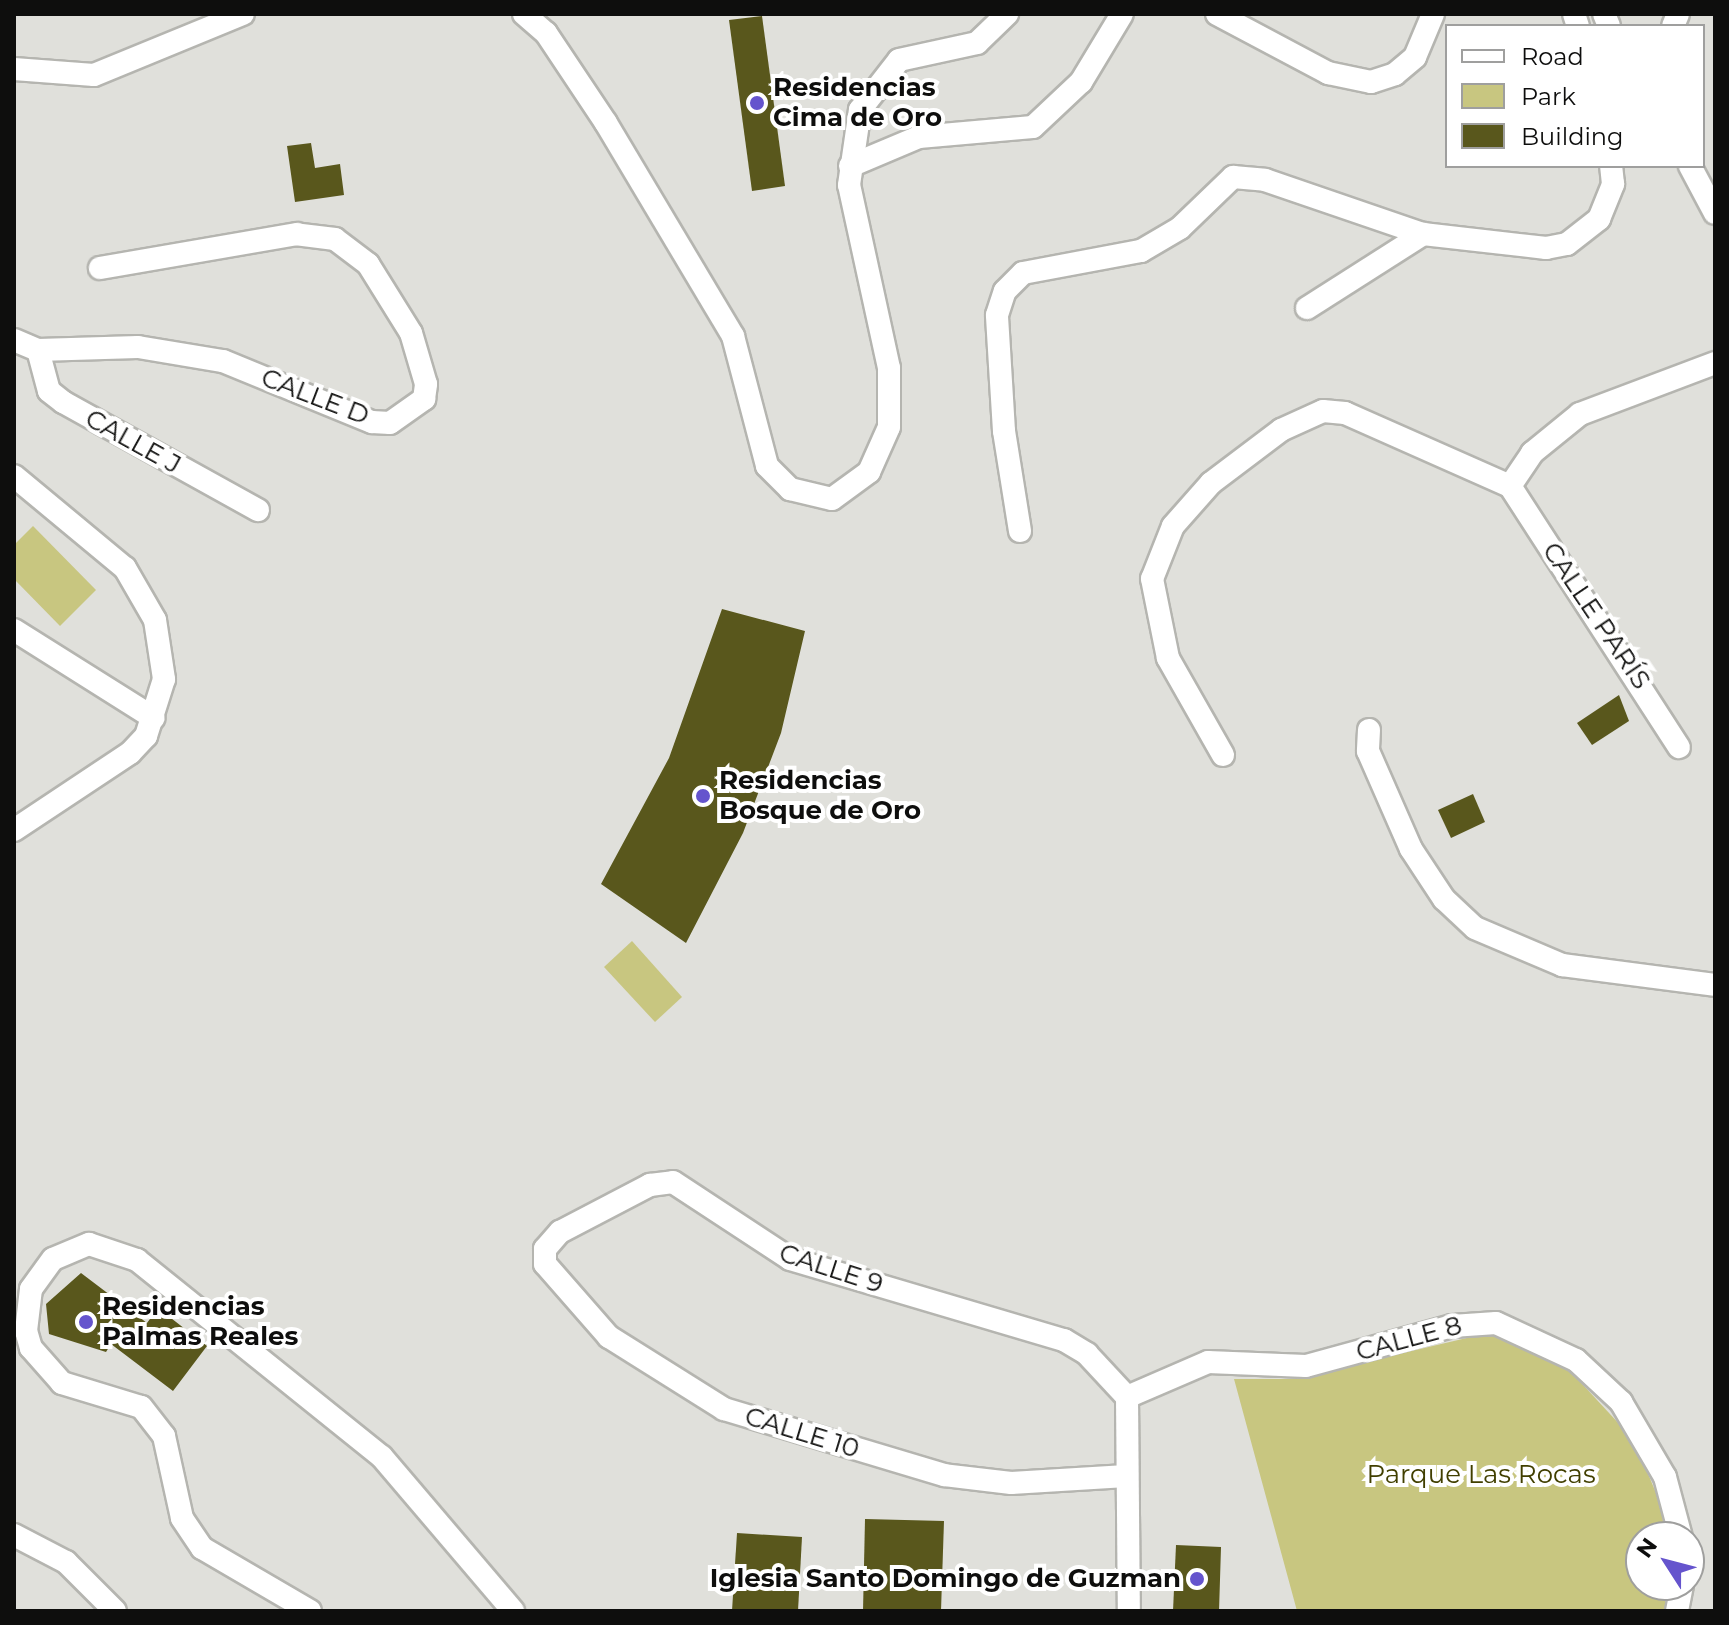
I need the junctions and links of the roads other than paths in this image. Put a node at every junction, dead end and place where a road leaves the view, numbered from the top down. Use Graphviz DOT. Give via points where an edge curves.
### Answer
graph roads {
  1 [pos="243,14"];
  2 [pos="524,14"];
  3 [pos="1007,14"];
  4 [pos="1122,14"];
  5 [pos="1217,14"];
  6 [pos="1433,14"];
  7 [pos="14,69"];
  8 [pos="850,166"];
  9 [pos="1611,168"];
  10 [pos="1691,168"];
  11 [pos="1715,213"];
  12 [pos="1423,234"];
  13 [pos="100,268"];
  14 [pos="1307,308"];
  15 [pos="14,340"];
  16 [pos="38,350"];
  17 [pos="1715,363"];
  18 [pos="14,476"];
  19 [pos="1510,486"];
  20 [pos="258,510"];
  21 [pos="1020,531"];
  22 [pos="14,630"];
  23 [pos="154,718"];
  24 [pos="1369,730"];
  25 [pos="1679,747"];
  26 [pos="1223,755"];
  27 [pos="14,830"];
  28 [pos="1715,985"];
  29 [pos="545,1249"];
  30 [pos="1127,1397"];
  31 [pos="1126,1476"];
  32 [pos="1677,1521"];
  33 [pos="14,1535"];
  34 [pos="115,1611"];
  35 [pos="310,1611"];
  36 [pos="513,1611"];
  37 [pos="1129,1611"];
  1 -- 7 [label="street" via="94,75"];
  2 -- 8 [label="street" via="546,33 606,123 733,336 767,466 790,489 817,499 832,499 859,484 878,458 889,427 889,368 853,218"];
  3 -- 8 [label="street" via="977,43 899,60 883,74 860,110"];
  4 -- 8 [label="street" via="1081,82 1033,127 919,137"];
  5 -- 6 [label="street" via="1328,73 1371,82 1395,74 1415,57"];
  9 -- 12 [label="street" via="1613,184 1599,219 1567,244 1526,249"];
  10 -- 11 [label="street"];
  12 -- 14 [label="street"];
  12 -- 21 [label="street" via="1265,180 1233,177 1180,228 1141,251 1023,273 1005,291 997,315 1006,444"];
  13 -- 16 [label="street, CALLE D" via="297,234 335,239 368,264 411,333 426,384 424,399 390,423 372,422 223,361 138,347"];
  15 -- 16 [label="street, CALLE D"];
  16 -- 20 [label="street, CALLE J" via="49,391 63,402"];
  17 -- 19 [label="street" via="1580,414 1532,453"];
  18 -- 23 [label="street" via="109,551 149,604 164,660"];
  19 -- 25 [label="street, CALLE PARÍS"];
  19 -- 26 [label="street" via="1345,413 1323,411 1281,430 1211,483 1173,526 1152,579 1164,648"];
  22 -- 23 [label="street"];
  23 -- 27 [label="street" via="130,753"];
  24 -- 28 [label="street" via="1368,751 1411,849 1444,899 1475,928 1562,965"];
  29 -- 30 [label="street, CALLE 9" via="560,1232 650,1185 673,1182 790,1259 1064,1340 1087,1354"];
  29 -- 31 [label="street, CALLE 10" via="545,1264 609,1337 724,1409 944,1475 1011,1483"];
  30 -- 31 [label="street"];
  30 -- 32 [label="street, CALLE 8" via="1208,1362 1306,1366 1452,1326 1496,1323 1557,1348 1621,1402 1665,1477"];
  31 -- 37 [label="street"];
  33 -- 34 [label="street" via="66,1562"];
  35 -- 36 [label="street" via="202,1548 182,1518 164,1436 141,1407 62,1383 31,1348 26,1331 31,1289 53,1259 89,1244 137,1260 372,1447"];
}
